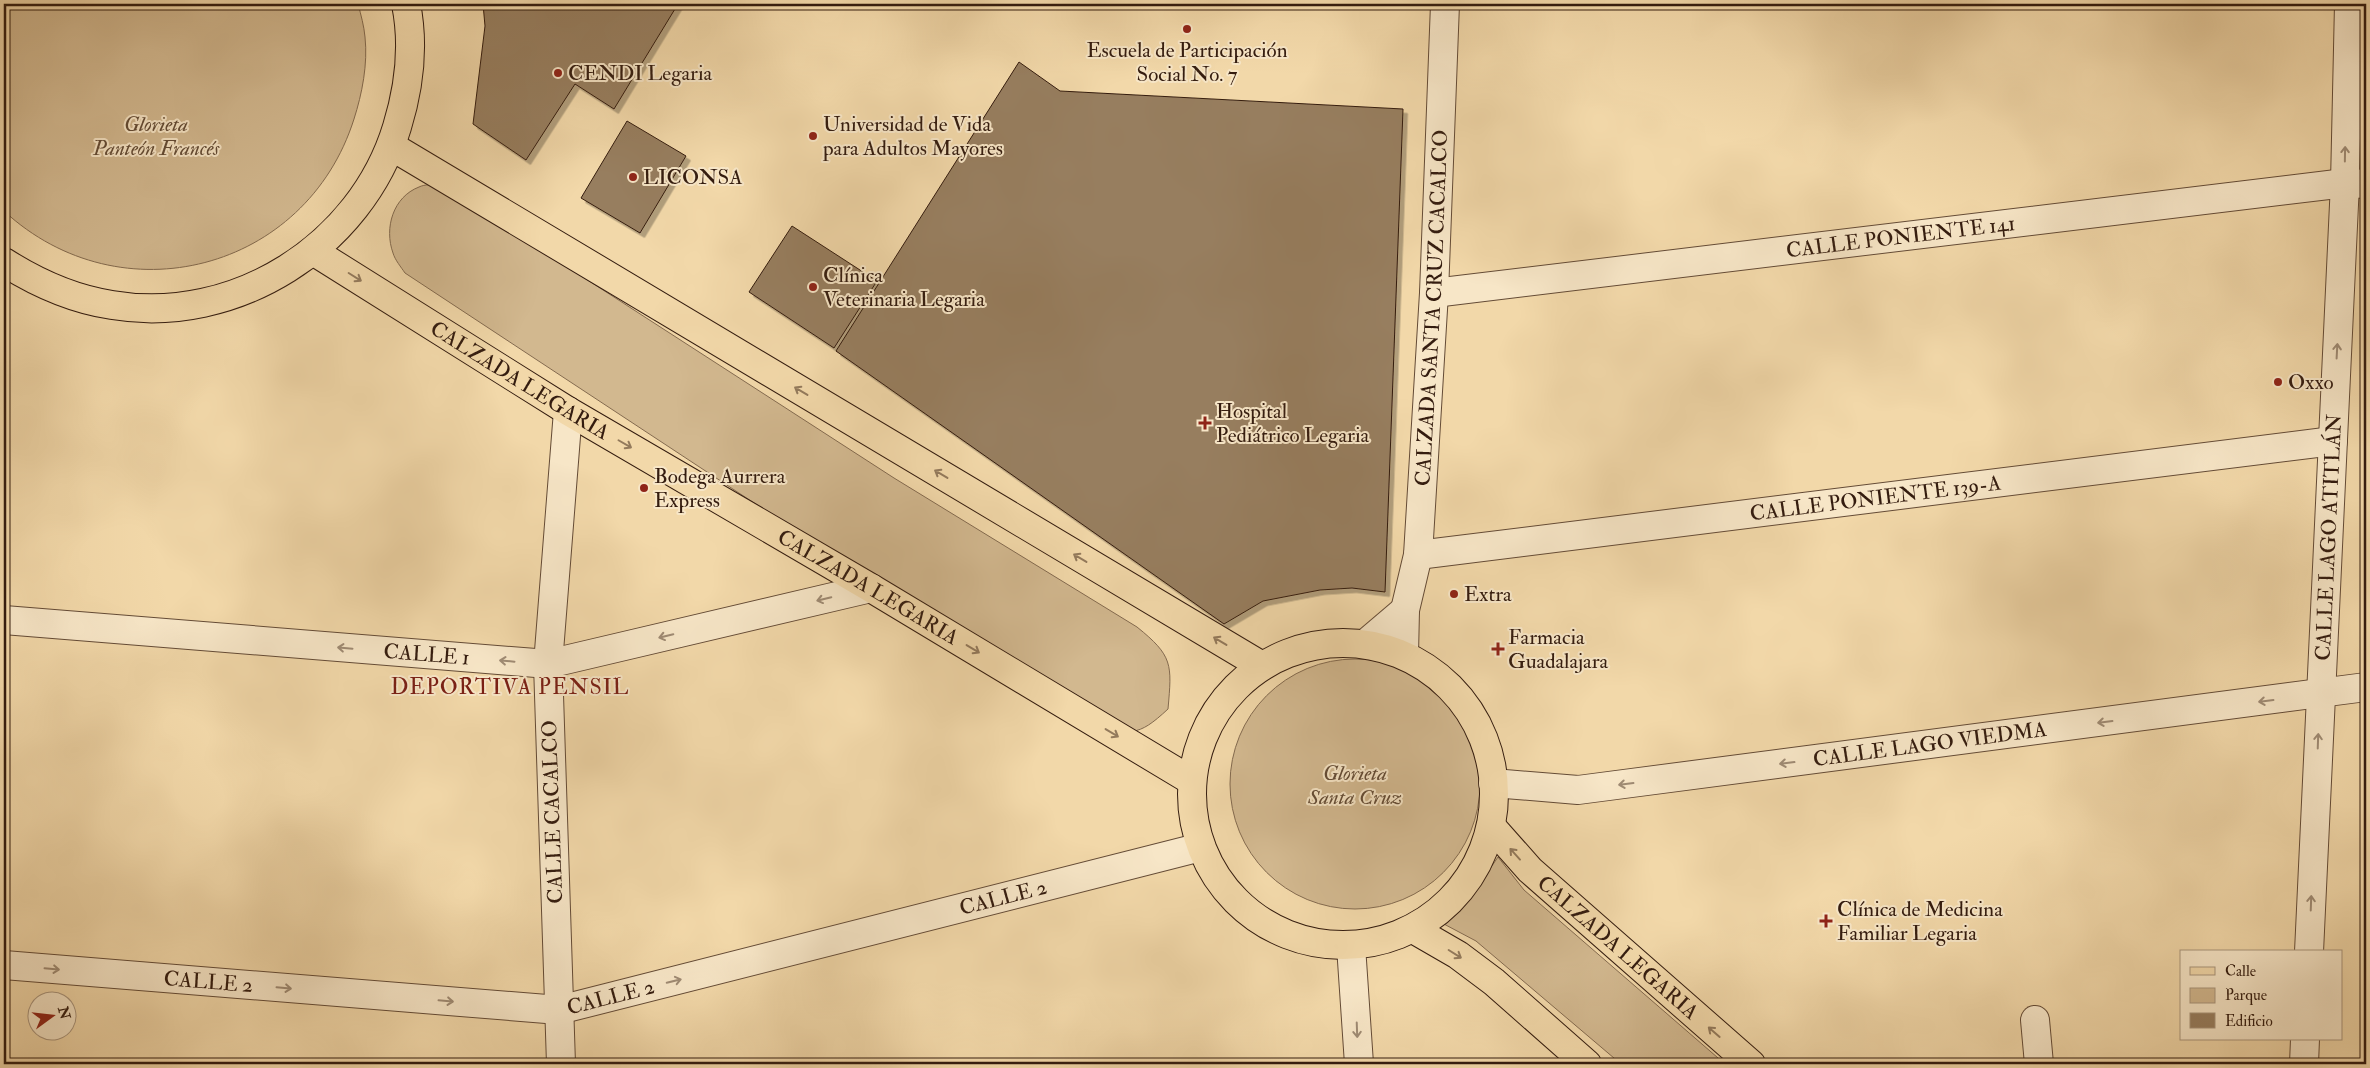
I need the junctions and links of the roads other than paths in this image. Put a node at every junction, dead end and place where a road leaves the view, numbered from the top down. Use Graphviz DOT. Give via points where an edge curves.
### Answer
graph roads {
  1 [pos="406,4"];
  2 [pos="1445,4"];
  3 [pos="2349,4"];
  4 [pos="391,146"];
  5 [pos="2355,183"];
  6 [pos="314,251"];
  7 [pos="4,262"];
  8 [pos="1434,293"];
  9 [pos="568,411"];
  10 [pos="2332,441"];
  11 [pos="1418,555"];
  12 [pos="871,588"];
  13 [pos="1405,610"];
  14 [pos="4,620"];
  15 [pos="1365,644"];
  16 [pos="1404,655"];
  17 [pos="548,664"];
  18 [pos="1262,666"];
  19 [pos="2366,688"];
  20 [pos="2320,694"];
  21 [pos="1192,781"];
  22 [pos="1494,782"];
  23 [pos="1491,826"];
  24 [pos="1202,847"];
  25 [pos="1413,929"];
  26 [pos="1351,946"];
  27 [pos="2309,950"];
  28 [pos="4,965"];
  29 [pos="559,1010"];
  30 [pos="2034,1020"];
  31 [pos="2305,1040"];
  32 [pos="561,1064"];
  33 [pos="1359,1064"];
  34 [pos="1587,1064"];
  35 [pos="1751,1064"];
  36 [pos="2039,1064"];
  37 [pos="2304,1064"];
  1 -- 4 [label="main road" via="410,61 404,105"];
  2 -- 8 [label="street, CALZADA SANTA CRUZ CACALCO"];
  5 -- 3 [label="street, CALLE LAGO ATITLÁN, one-way"];
  4 -- 6 [label="main road" via="372,186 345,221"];
  18 -- 4 [label="main road, one-way"];
  5 -- 8 [label="street, CALLE PONIENTE 141"];
  10 -- 5 [label="street, CALLE LAGO ATITLÁN, one-way"];
  6 -- 7 [label="main road" via="278,275 239,293 198,304 155,308 112,306 71,295 31,279"];
  6 -- 9 [label="main road, CALZADA LEGARIA, one-way"];
  8 -- 11 [label="street, CALZADA SANTA CRUZ CACALCO"];
  9 -- 12 [label="main road, CALZADA LEGARIA, one-way"];
  9 -- 17 [label="street, CALLE CACALCO"];
  10 -- 11 [label="street, CALLE PONIENTE 139-A"];
  10 -- 20 [label="street, CALLE LAGO ATITLÁN"];
  11 -- 13 [label="street, CALZADA SANTA CRUZ CACALCO"];
  12 -- 17 [label="street, CALLE 1, one-way"];
  12 -- 21 [label="main road, CALZADA LEGARIA, one-way"];
  13 -- 15 [label="street"];
  13 -- 16 [label="street, CALZADA SANTA CRUZ CACALCO"];
  17 -- 14 [label="street, CALLE 1, one-way"];
  15 -- 16 [label="main road"];
  15 -- 18 [label="main road" via="1338,642 1312,646 1286,653"];
  16 -- 22 [label="main road" via="1427,668 1466,706 1480,730"];
  17 -- 29 [label="street, CALLE CACALCO"];
  18 -- 21 [label="main road" via="1235,687 1213,715 1199,747"];
  19 -- 20 [label="street, CALLE LAGO VIEDMA"];
  20 -- 22 [label="street, CALLE LAGO VIEDMA, one-way" via="1578,790"];
  27 -- 20 [label="street, CALLE LAGO ATITLÁN, one-way"];
  21 -- 24 [label="main road" via="1193,814"];
  22 -- 23 [label="main road"];
  23 -- 25 [label="main road" via="1480,858 1464,886 1440,911"];
  35 -- 23 [label="main road, CALZADA LEGARIA, one-way" via="1530,870"];
  24 -- 26 [label="main road" via="1224,889 1260,921 1303,941"];
  29 -- 24 [label="street, CALLE 2, one-way"];
  25 -- 26 [label="main road" via="1383,941"];
  25 -- 34 [label="main road, one-way" via="1458,955 1494,982"];
  26 -- 33 [label="street, one-way"];
  28 -- 29 [label="street, CALLE 2, one-way"];
  29 -- 32 [label="street, CALLE CACALCO"];
  30 -- 36 [label="street"];
  31 -- 37 [label="street"];
}
